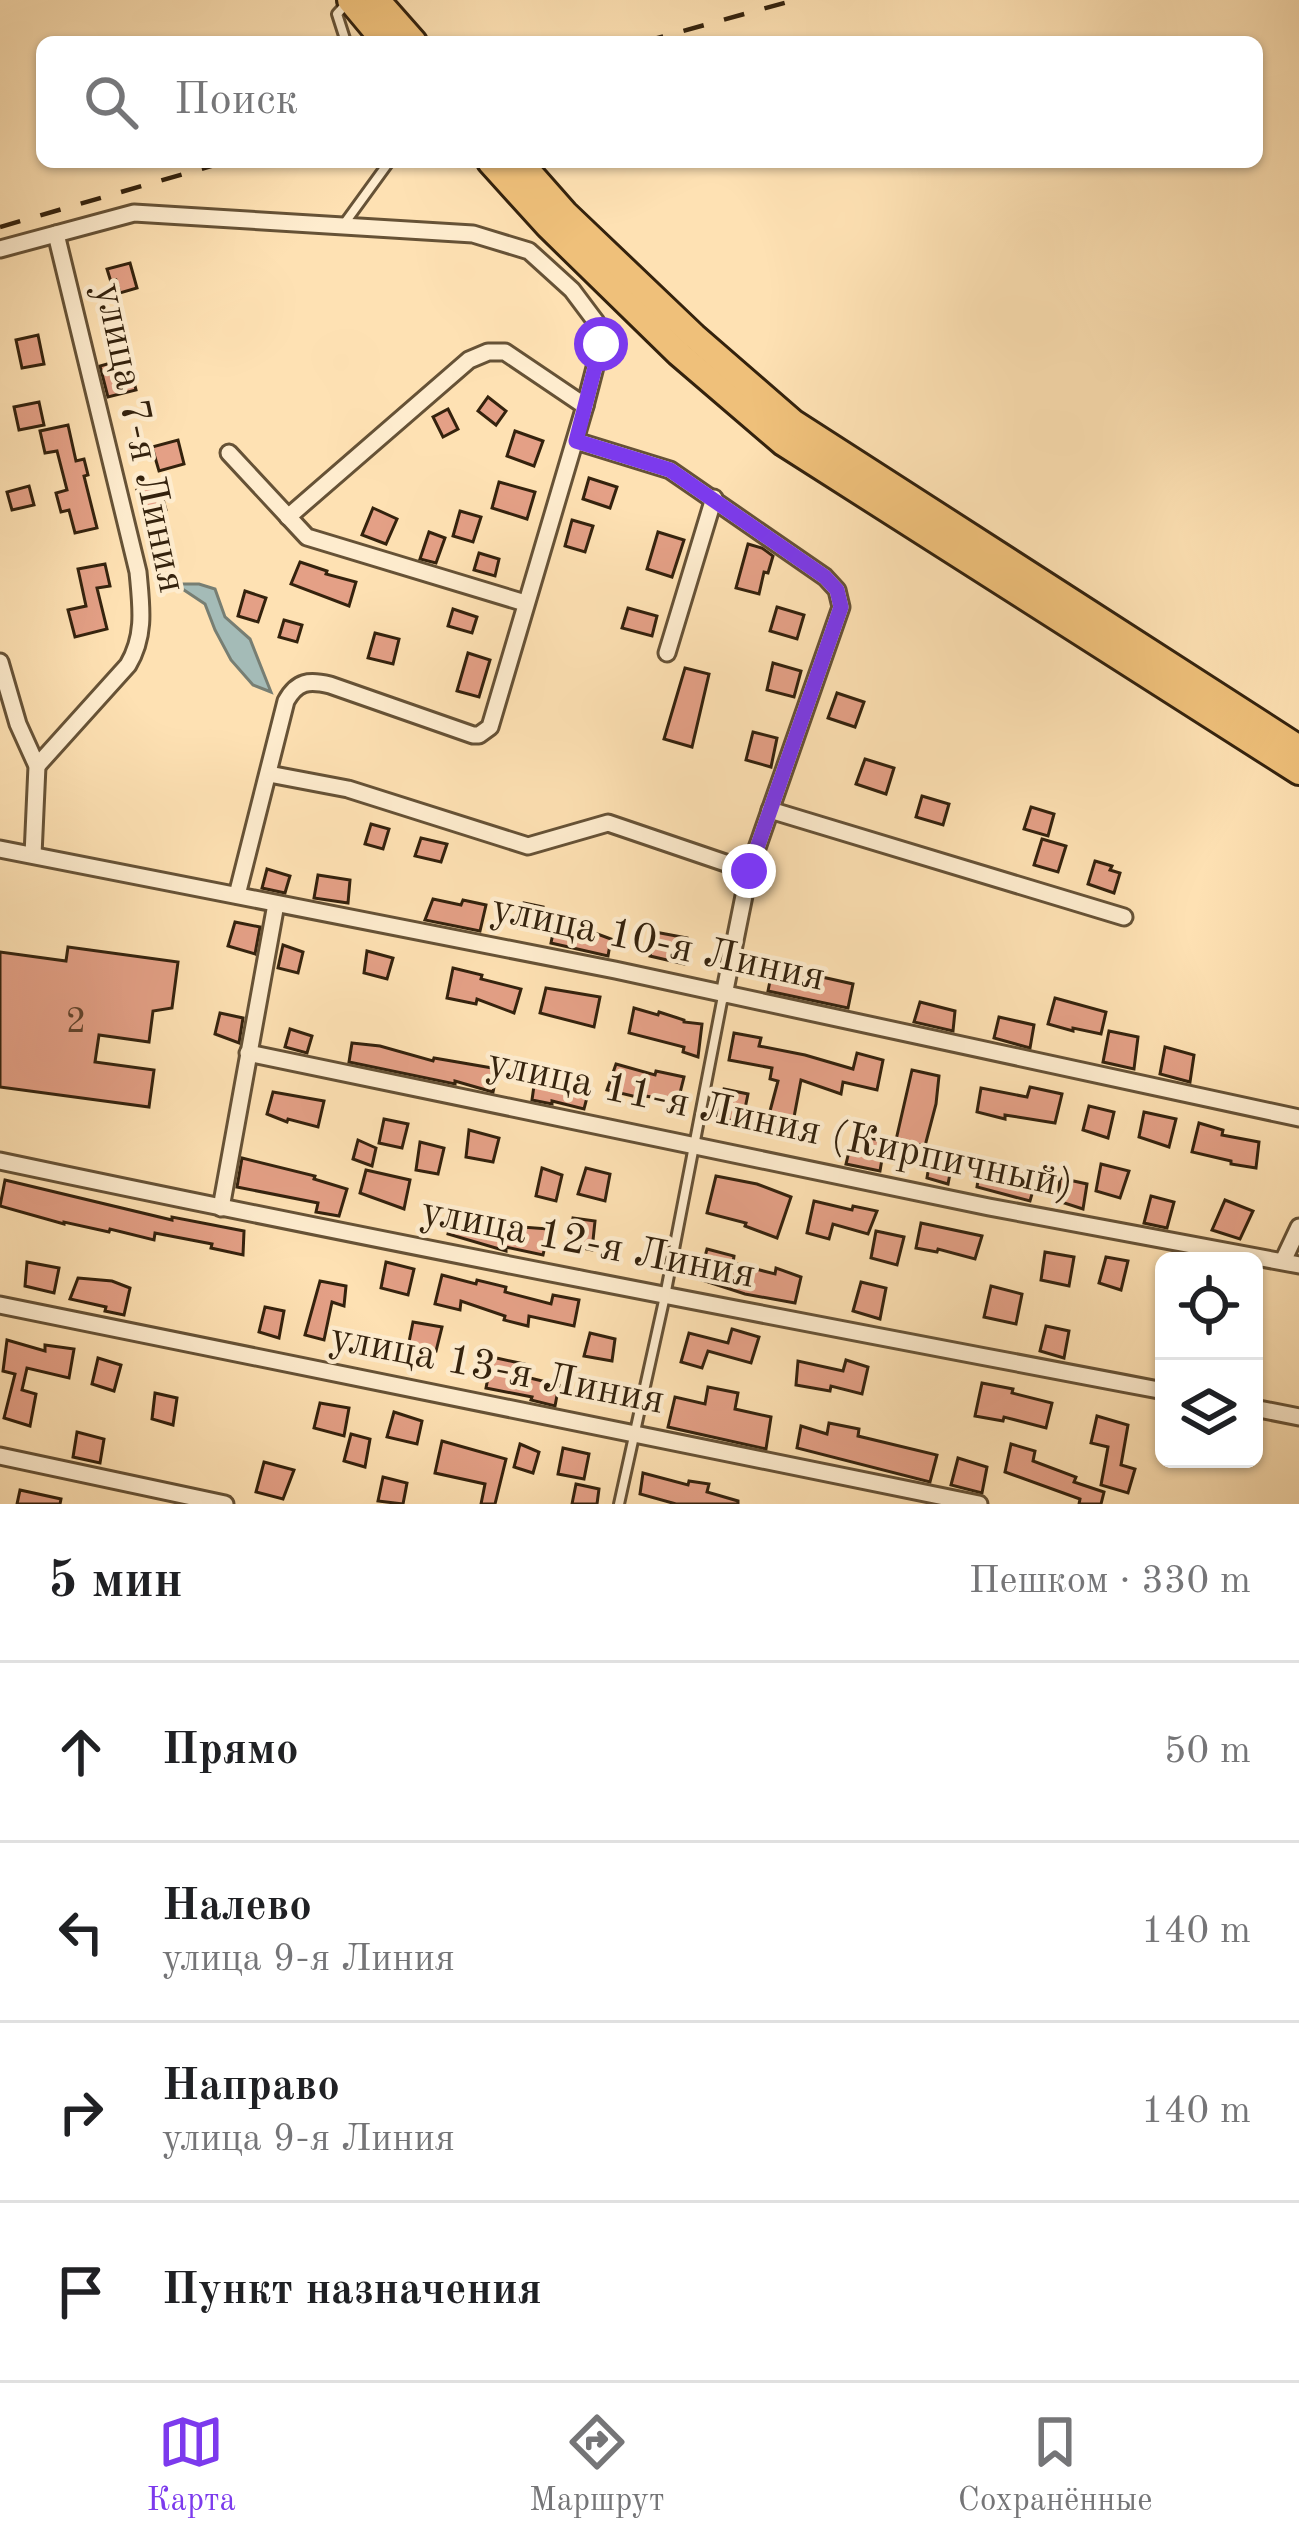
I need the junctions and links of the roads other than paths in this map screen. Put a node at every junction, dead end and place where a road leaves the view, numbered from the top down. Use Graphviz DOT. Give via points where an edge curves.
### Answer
graph roads {
  1 [pos="350,0"];
  2 [pos="377,0"];
  3 [pos="344,36"];
  4 [pos="380,36"];
  5 [pos="409,36"];
  6 [pos="385,168"];
  7 [pos="495,168"];
  8 [pos="525,168"];
  9 [pos="343,226"];
  10 [pos="56,234"];
  11 [pos="0,249"];
  12 [pos="686,345"];
  13 [pos="585,406"];
  14 [pos="576,441"];
  15 [pos="229,453"];
  16 [pos="714,499"];
  17 [pos="288,517"];
  18 [pos="525,603"];
  19 [pos="668,653"];
  20 [pos="0,662"];
  21 [pos="1299,748"];
  22 [pos="37,766"];
  23 [pos="1299,772"];
  24 [pos="269,774"];
  25 [pos="770,810"];
  26 [pos="0,849"];
  27 [pos="32,855"];
  28 [pos="749,871"];
  29 [pos="237,895"];
  30 [pos="276,904"];
  31 [pos="1124,917"];
  32 [pos="724,995"];
  33 [pos="248,1052"];
  34 [pos="1299,1118"];
  35 [pos="694,1144"];
  36 [pos="0,1161"];
  37 [pos="220,1208"];
  38 [pos="1299,1227"];
  39 [pos="1291,1263"];
  40 [pos="664,1296"];
  41 [pos="0,1305"];
  42 [pos="1155,1389"];
  43 [pos="1263,1410"];
  44 [pos="1299,1417"];
  45 [pos="634,1434"];
  46 [pos="0,1456"];
  47 [pos="147,1496"];
  48 [pos="225,1504"];
  49 [pos="619,1504"];
  50 [pos="979,1504"];
  1 -- 3 [label="lane" via="337,14"];
  1 -- 4 [label="main road"];
  2 -- 5 [label="main road"];
  6 -- 9 [label="lane"];
  7 -- 12 [label="main road" via="548,226"];
  8 -- 12 [label="main road"];
  9 -- 10 [label="street" via="134,213"];
  9 -- 13 [label="street" via="473,234 529,251 596,322 601,344"];
  10 -- 11 [label="street"];
  10 -- 22 [label="street, улица 7-я Линия" via="138,572 142,619 128,665"];
  12 -- 21 [label="main road"];
  12 -- 23 [label="main road" via="783,442"];
  13 -- 14 [label="street"];
  13 -- 17 [label="street" via="505,352 488,352"];
  14 -- 16 [label="street" via="670,470"];
  14 -- 18 [label="street"];
  15 -- 17 [label="street"];
  16 -- 19 [label="street"];
  16 -- 25 [label="street" via="825,577 841,607"];
  17 -- 18 [label="street" via="307,537"];
  18 -- 24 [label="street" via="485,732 473,735 302,682 286,701"];
  20 -- 22 [label="street"];
  22 -- 27 [label="street"];
  24 -- 28 [label="street" via="348,789 528,846 608,823"];
  24 -- 29 [label="street"];
  25 -- 28 [label="street"];
  25 -- 31 [label="street"];
  26 -- 27 [label="street, улица 10-я Линия"];
  27 -- 29 [label="street, улица 10-я Линия"];
  28 -- 32 [label="street"];
  29 -- 30 [label="street, улица 10-я Линия"];
  30 -- 32 [label="street, улица 10-я Линия"];
  30 -- 33 [label="street"];
  32 -- 34 [label="street, улица 10-я Линия"];
  32 -- 35 [label="lane"];
  33 -- 35 [label="street, улица 11-я Линия (Кирпичный)"];
  33 -- 37 [label="street"];
  35 -- 39 [label="street, улица 11-я Линия (Кирпичный)"];
  35 -- 40 [label="lane"];
  36 -- 37 [label="street, улица 12-я Линия"];
  37 -- 40 [label="street, улица 12-я Линия"];
  38 -- 39 [label="street"];
  40 -- 42 [label="street, улица 12-я Линия"];
  40 -- 45 [label="lane"];
  41 -- 45 [label="street, улица 13-я Линия"];
  43 -- 44 [label="street"];
  45 -- 49 [label="lane"];
  45 -- 50 [label="street, улица 13-я Линия"];
  46 -- 47 [label="street"];
  47 -- 48 [label="street"];
}
